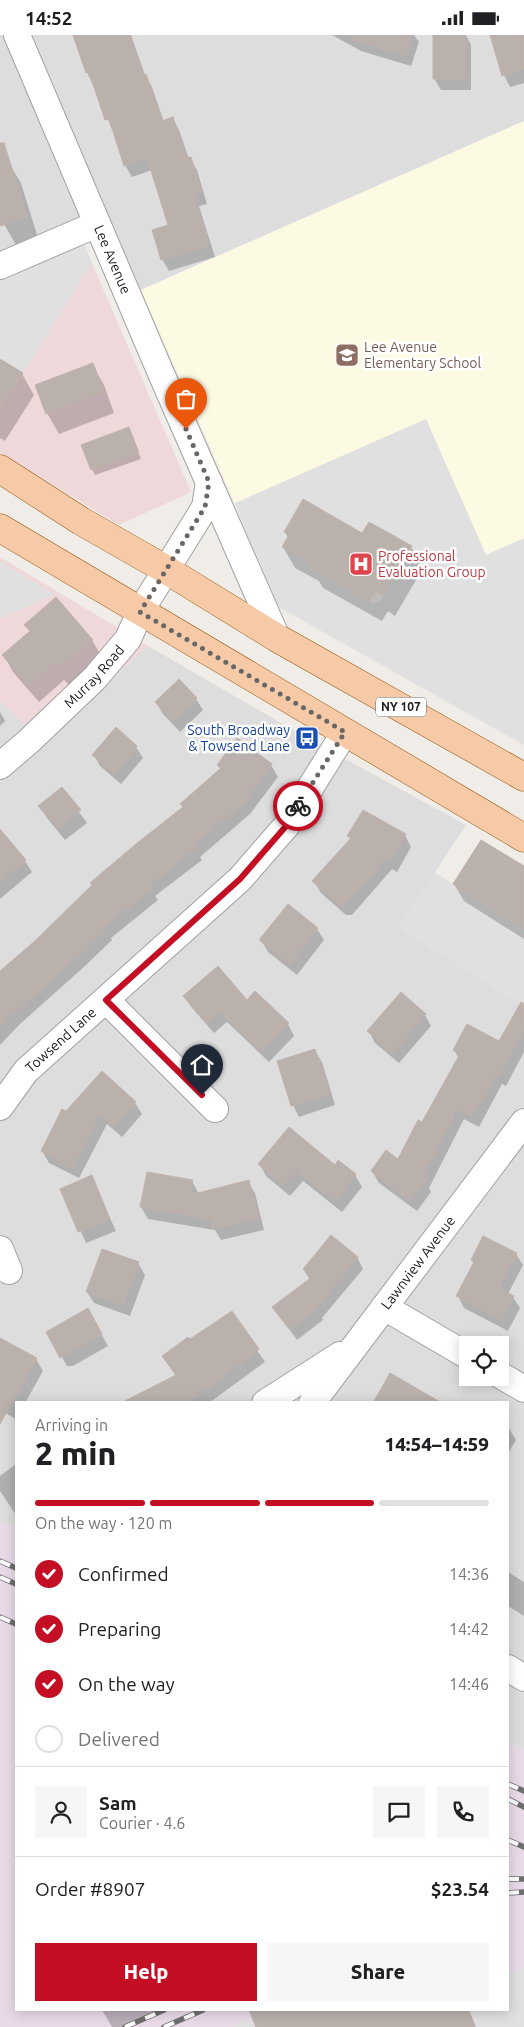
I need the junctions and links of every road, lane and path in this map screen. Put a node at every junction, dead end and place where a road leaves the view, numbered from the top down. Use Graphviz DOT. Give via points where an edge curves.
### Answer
graph roads {
  1 [pos="17,35"];
  2 [pos="97,224"];
  3 [pos="0,266"];
  4 [pos="0,469"];
  5 [pos="209,482"];
  6 [pos="0,528"];
  7 [pos="165,569"];
  8 [pos="140,612"];
  9 [pos="277,638"];
  10 [pos="345,732"];
  11 [pos="0,766"];
  12 [pos="524,777"];
  13 [pos="524,838"];
  14 [pos="106,1000"];
  15 [pos="0,1107"];
  16 [pos="215,1109"];
  17 [pos="524,1122"];
  18 [pos="384,1307"];
  19 [pos="355,1345"];
  20 [pos="459,1351"];
  21 [pos="509,1380"];
  22 [pos="524,1389"];
  23 [pos="268,1401"];
  24 [pos="313,1401"];
  25 [pos="509,1669"];
  26 [pos="524,1678"];
  1 -- 2 [label="street, Lee Avenue"];
  2 -- 3 [label="street"];
  2 -- 5 [label="street, Lee Avenue"];
  4 -- 7 [label="main road, NY 107"];
  5 -- 7 [label="street" via="205,507"];
  5 -- 9 [label="street, Lee Avenue"];
  6 -- 8 [label="main road"];
  7 -- 8 [label="street, Murray Road"];
  7 -- 9 [label="main road, NY 107"];
  8 -- 10 [label="main road"];
  8 -- 11 [label="street, Murray Road" via="128,639 95,678"];
  9 -- 12 [label="main road, NY 107"];
  10 -- 13 [label="main road"];
  10 -- 14 [label="street, Towsend Lane" via="287,825 245,873"];
  14 -- 15 [label="street, Towsend Lane" via="26,1071"];
  14 -- 16 [label="street"];
  17 -- 18 [label="street, Lawnview Avenue"];
  18 -- 19 [label="street, Lawnview Avenue"];
  18 -- 20 [label="street"];
  19 -- 23 [label="street"];
  19 -- 24 [label="street, Lawnview Avenue"];
  21 -- 22 [label="street"];
  25 -- 26 [label="street"];
}
